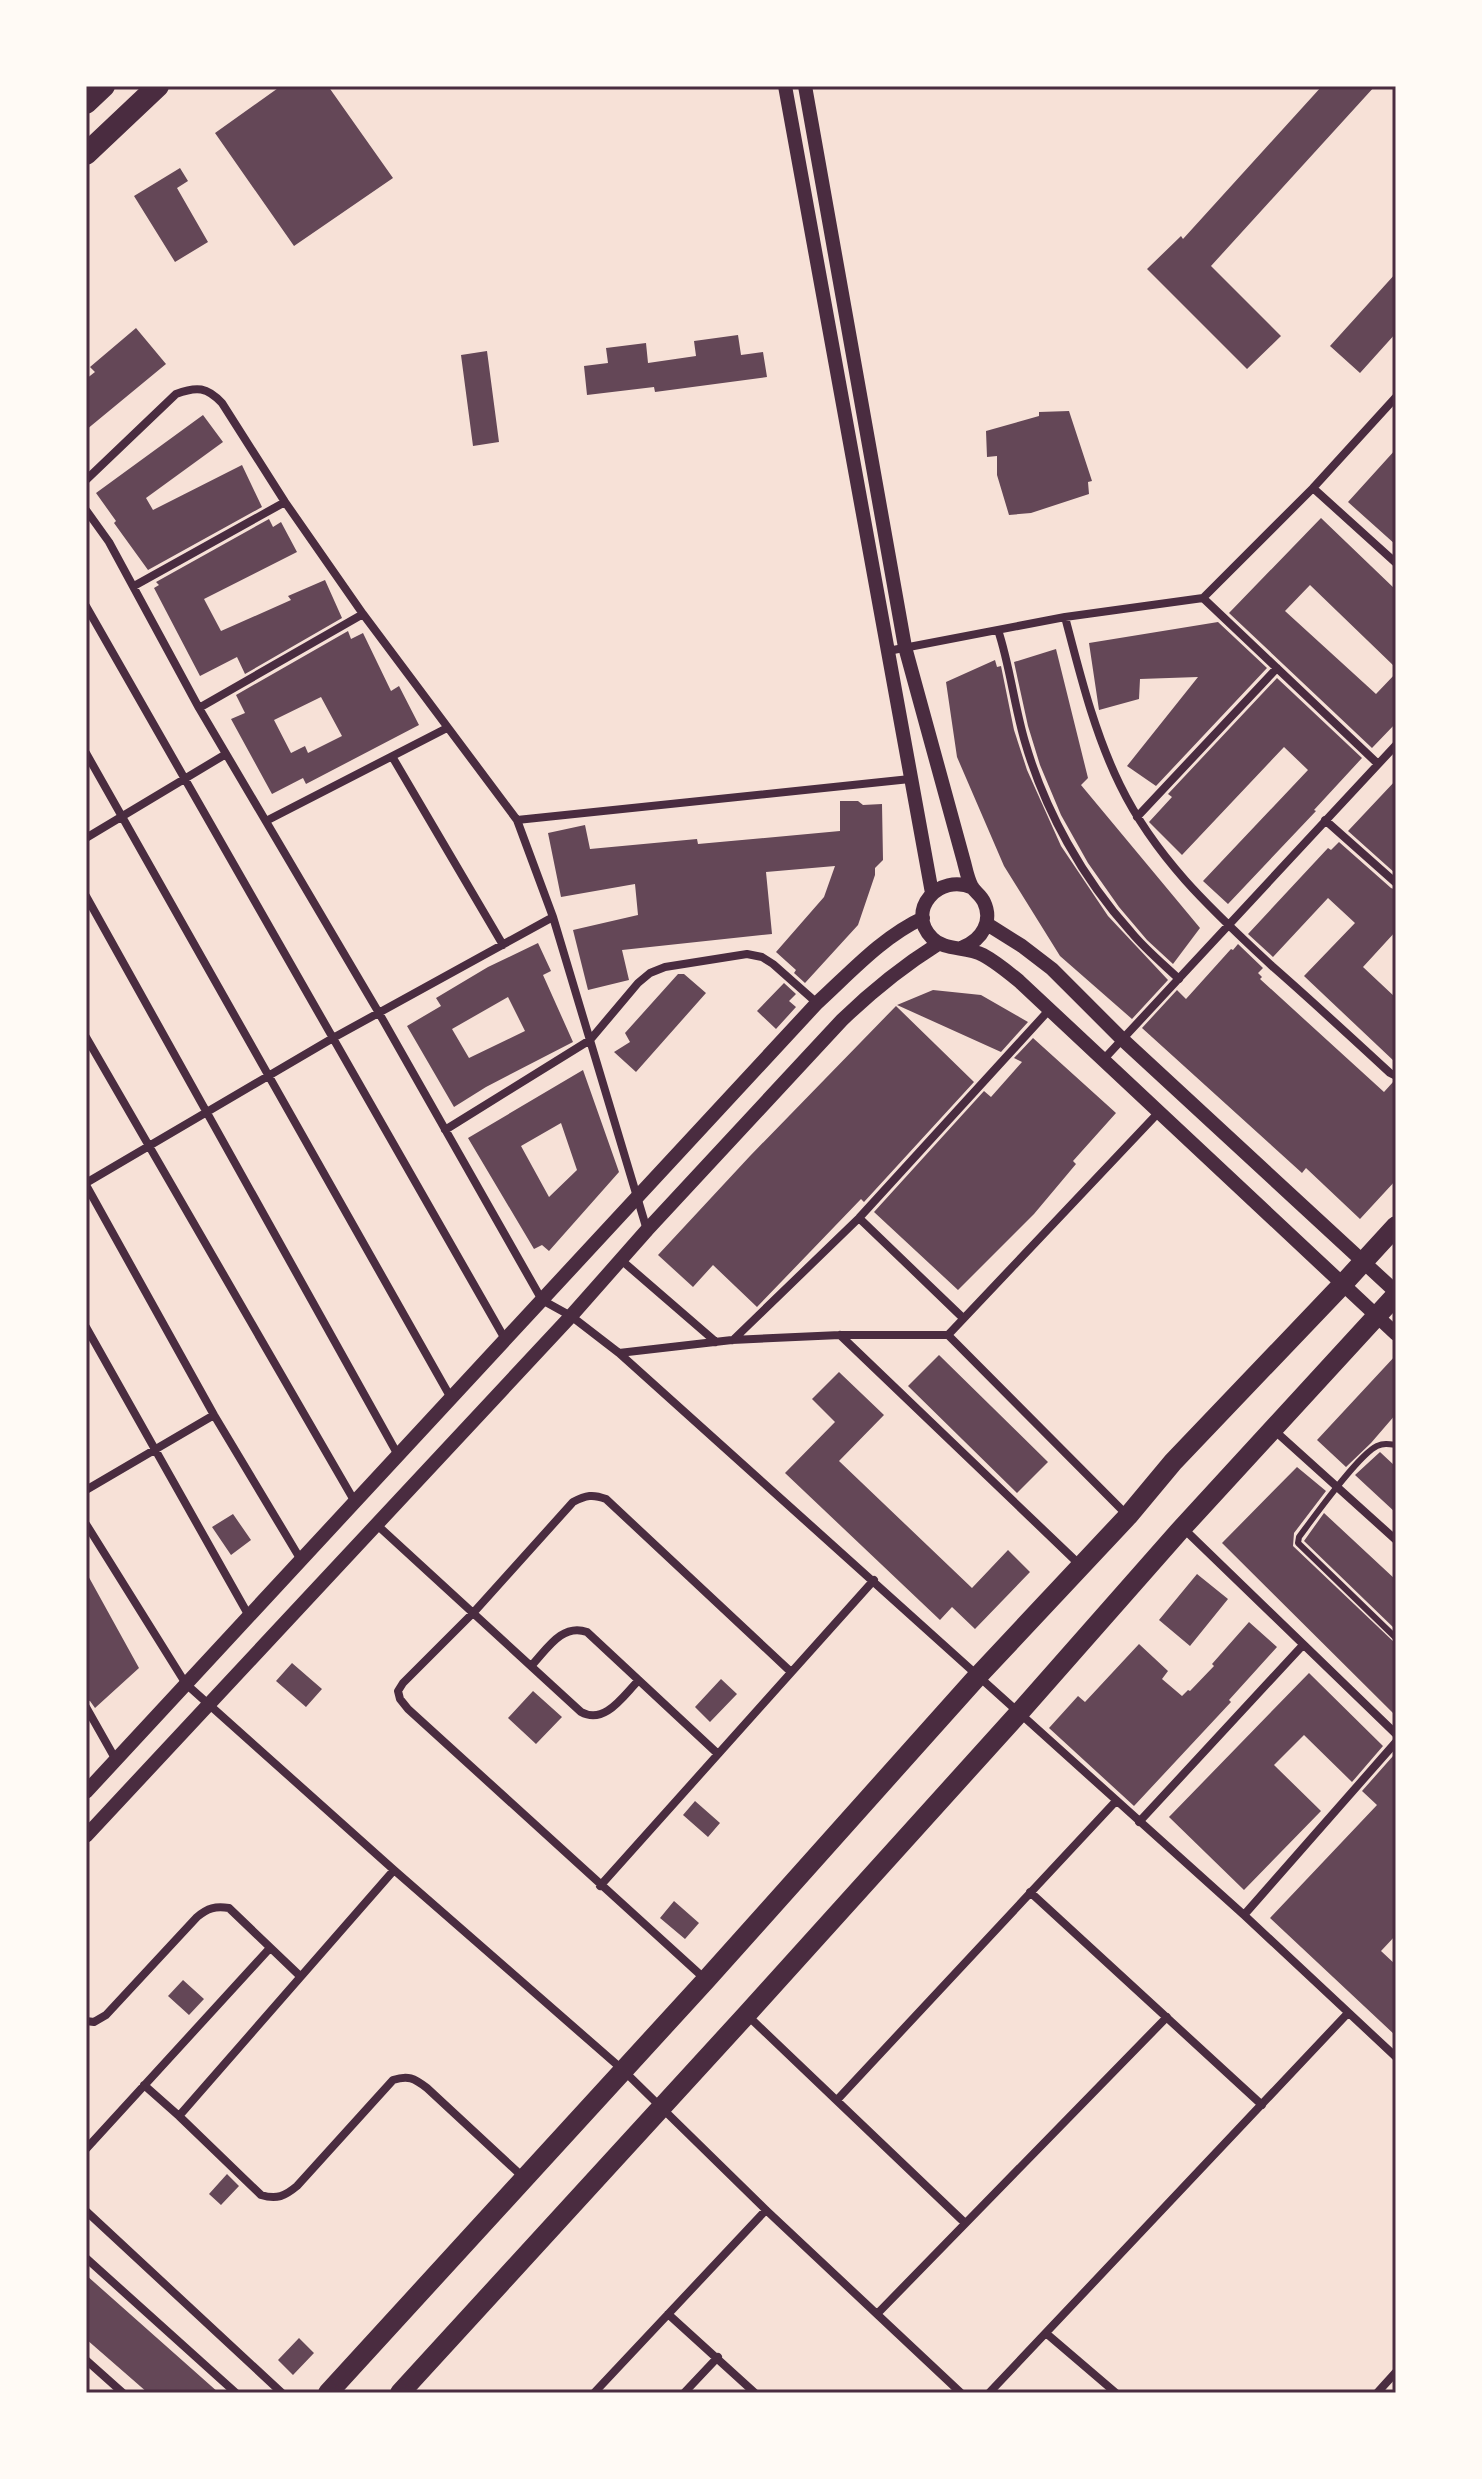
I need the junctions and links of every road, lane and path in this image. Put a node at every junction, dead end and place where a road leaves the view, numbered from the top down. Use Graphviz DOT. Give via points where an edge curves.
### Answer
graph roads {
  1 [pos="104,86"];
  2 [pos="158,86"];
  3 [pos="785,86"];
  4 [pos="805,86"];
  5 [pos="86,103"];
  6 [pos="86,154"];
  7 [pos="1396,397"];
  8 [pos="86,480"];
  9 [pos="1313,488"];
  10 [pos="285,502"];
  11 [pos="86,510"];
  12 [pos="1396,563"];
  13 [pos="134,586"];
  14 [pos="1203,598"];
  15 [pos="86,606"];
  16 [pos="363,614"];
  17 [pos="1065,617"];
  18 [pos="998,630"];
  19 [pos="905,647"];
  20 [pos="888,651"];
  21 [pos="1277,668"];
  22 [pos="199,708"];
  23 [pos="447,728"];
  24 [pos="1396,745"];
  25 [pos="86,753"];
  26 [pos="226,754"];
  27 [pos="393,758"];
  28 [pos="1378,764"];
  29 [pos="910,779"];
  30 [pos="186,780"];
  31 [pos="123,817"];
  32 [pos="1137,817"];
  33 [pos="517,820"];
  34 [pos="1325,820"];
  35 [pos="266,821"];
  36 [pos="86,838"];
  37 [pos="1396,883"];
  38 [pos="973,888"];
  39 [pos="86,896"];
  40 [pos="926,905"];
  41 [pos="553,917"];
  42 [pos="987,924"];
  43 [pos="1229,926"];
  44 [pos="938,944"];
  45 [pos="503,945"];
  46 [pos="963,947"];
  47 [pos="1179,979"];
  48 [pos="817,1003"];
  49 [pos="1051,1008"];
  50 [pos="379,1013"];
  51 [pos="86,1037"];
  52 [pos="333,1038"];
  53 [pos="1122,1039"];
  54 [pos="590,1040"];
  55 [pos="1104,1059"];
  56 [pos="269,1075"];
  57 [pos="1396,1076"];
  58 [pos="208,1111"];
  59 [pos="1159,1112"];
  60 [pos="445,1130"];
  61 [pos="148,1146"];
  62 [pos="86,1184"];
  63 [pos="637,1197"];
  64 [pos="859,1218"];
  65 [pos="1396,1226"];
  66 [pos="647,1230"];
  67 [pos="620,1259"];
  68 [pos="1363,1262"];
  69 [pos="1342,1285"];
  70 [pos="1396,1294"];
  71 [pos="542,1300"];
  72 [pos="1375,1315"];
  73 [pos="571,1316"];
  74 [pos="963,1318"];
  75 [pos="86,1327"];
  76 [pos="1396,1334"];
  77 [pos="840,1335"];
  78 [pos="948,1335"];
  79 [pos="505,1339"];
  80 [pos="732,1340"];
  81 [pos="716,1342"];
  82 [pos="619,1353"];
  83 [pos="451,1398"];
  84 [pos="214,1415"];
  85 [pos="1273,1428"];
  86 [pos="1396,1445"];
  87 [pos="154,1450"];
  88 [pos="398,1455"];
  89 [pos="1337,1487"];
  90 [pos="86,1490"];
  91 [pos="355,1502"];
  92 [pos="1128,1516"];
  93 [pos="86,1524"];
  94 [pos="375,1524"];
  95 [pos="1182,1528"];
  96 [pos="1396,1540"];
  97 [pos="301,1560"];
  98 [pos="1081,1566"];
  99 [pos="874,1580"];
  100 [pos="474,1612"];
  101 [pos="249,1616"];
  102 [pos="1396,1638"];
  103 [pos="1303,1645"];
  104 [pos="532,1665"];
  105 [pos="791,1672"];
  106 [pos="977,1677"];
  107 [pos="638,1681"];
  108 [pos="186,1684"];
  109 [pos="208,1704"];
  110 [pos="86,1707"];
  111 [pos="1018,1714"];
  112 [pos="1396,1734"];
  113 [pos="1396,1742"];
  114 [pos="718,1754"];
  115 [pos="116,1760"];
  116 [pos="86,1792"];
  117 [pos="1116,1801"];
  118 [pos="1139,1822"];
  119 [pos="86,1836"];
  120 [pos="394,1870"];
  121 [pos="600,1886"];
  122 [pos="1030,1892"];
  123 [pos="1244,1915"];
  124 [pos="270,1948"];
  125 [pos="300,1976"];
  126 [pos="706,1980"];
  127 [pos="1348,2013"];
  128 [pos="747,2014"];
  129 [pos="1167,2017"];
  130 [pos="86,2021"];
  131 [pos="1396,2057"];
  132 [pos="623,2070"];
  133 [pos="144,2085"];
  134 [pos="837,2100"];
  135 [pos="1262,2105"];
  136 [pos="662,2107"];
  137 [pos="179,2116"];
  138 [pos="86,2149"];
  139 [pos="524,2178"];
  140 [pos="766,2210"];
  141 [pos="86,2211"];
  142 [pos="965,2223"];
  143 [pos="86,2258"];
  144 [pos="668,2314"];
  145 [pos="877,2314"];
  146 [pos="1047,2334"];
  147 [pos="718,2357"];
  148 [pos="86,2360"];
  149 [pos="1396,2372"];
  150 [pos="123,2393"];
  151 [pos="236,2393"];
  152 [pos="282,2393"];
  153 [pos="328,2393"];
  154 [pos="400,2393"];
  155 [pos="594,2393"];
  156 [pos="684,2393"];
  157 [pos="755,2393"];
  158 [pos="961,2393"];
  159 [pos="989,2393"];
  160 [pos="1116,2393"];
  161 [pos="1377,2393"];
  1 -- 5 [label="highway"];
  2 -- 6 [label="highway"];
  3 -- 20 [label="street"];
  4 -- 19 [label="street"];
  7 -- 9 [label="street"];
  8 -- 10 [label="street" via="176,394 196,388 211,392 222,403"];
  9 -- 12 [label="street"];
  9 -- 14 [label="street"];
  10 -- 13 [label="street"];
  10 -- 16 [label="street"];
  11 -- 13 [label="street"];
  13 -- 22 [label="street"];
  14 -- 17 [label="street"];
  14 -- 21 [label="street"];
  15 -- 30 [label="street"];
  16 -- 22 [label="street"];
  16 -- 23 [label="street"];
  17 -- 18 [label="street"];
  17 -- 32 [label="street" via="1098,730"];
  18 -- 19 [label="street"];
  18 -- 47 [label="street" via="1025,744 1060,829 1102,897"];
  19 -- 20 [label="street"];
  19 -- 38 [label="street"];
  20 -- 29 [label="street"];
  21 -- 28 [label="street"];
  21 -- 32 [label="street"];
  22 -- 26 [label="street"];
  23 -- 27 [label="street"];
  23 -- 33 [label="street"];
  24 -- 28 [label="street"];
  25 -- 31 [label="street"];
  26 -- 30 [label="street"];
  26 -- 35 [label="street"];
  27 -- 35 [label="street"];
  27 -- 45 [label="street"];
  28 -- 34 [label="street"];
  29 -- 33 [label="street"];
  29 -- 40 [label="street"];
  30 -- 31 [label="street"];
  30 -- 52 [label="street"];
  31 -- 36 [label="street"];
  31 -- 56 [label="street"];
  32 -- 43 [label="street" via="1179,875"];
  33 -- 41 [label="street"];
  34 -- 37 [label="street"];
  34 -- 43 [label="street"];
  35 -- 50 [label="street"];
  38 -- 40 [label="street" via="942,886"];
  38 -- 42 [label="street" via="985,904"];
  39 -- 58 [label="street"];
  40 -- 44 [label="street" via="927,933"];
  40 -- 48 [label="street"];
  41 -- 45 [label="street"];
  41 -- 54 [label="street"];
  42 -- 46 [label="street" via="978,939"];
  42 -- 53 [label="street" via="1052,969"];
  43 -- 47 [label="street"];
  43 -- 57 [label="street"];
  44 -- 46 [label="street"];
  44 -- 66 [label="street" via="871,991"];
  45 -- 50 [label="street"];
  46 -- 49 [label="street" via="984,956"];
  47 -- 53 [label="street"];
  48 -- 54 [label="street" via="762,957 747,954 665,967 638,983"];
  48 -- 63 [label="street"];
  49 -- 55 [label="street"];
  49 -- 64 [label="street"];
  50 -- 52 [label="street"];
  50 -- 60 [label="street"];
  51 -- 61 [label="street"];
  52 -- 56 [label="street"];
  52 -- 79 [label="street"];
  53 -- 55 [label="street"];
  53 -- 68 [label="street"];
  54 -- 60 [label="street"];
  54 -- 63 [label="street"];
  55 -- 59 [label="street"];
  56 -- 58 [label="street"];
  56 -- 83 [label="street"];
  58 -- 61 [label="street"];
  58 -- 88 [label="street"];
  59 -- 69 [label="street"];
  59 -- 74 [label="street"];
  60 -- 71 [label="street"];
  61 -- 62 [label="street"];
  61 -- 91 [label="street"];
  62 -- 84 [label="street"];
  63 -- 66 [label="street"];
  63 -- 71 [label="street"];
  64 -- 74 [label="street"];
  64 -- 80 [label="street"];
  65 -- 68 [label="main road"];
  66 -- 67 [label="street"];
  67 -- 73 [label="street"];
  67 -- 81 [label="street"];
  68 -- 69 [label="main road"];
  68 -- 70 [label="street"];
  69 -- 72 [label="street"];
  69 -- 92 [label="main road"];
  70 -- 72 [label="main road"];
  71 -- 73 [label="street"];
  71 -- 79 [label="street"];
  72 -- 76 [label="street"];
  72 -- 85 [label="main road"];
  73 -- 82 [label="street"];
  73 -- 94 [label="street"];
  74 -- 78 [label="street"];
  75 -- 87 [label="street"];
  77 -- 78 [label="street"];
  77 -- 80 [label="street"];
  77 -- 98 [label="street"];
  78 -- 92 [label="street"];
  79 -- 83 [label="street"];
  80 -- 81 [label="street"];
  81 -- 82 [label="street"];
  82 -- 99 [label="street"];
  83 -- 88 [label="street"];
  84 -- 87 [label="street"];
  84 -- 97 [label="street"];
  85 -- 89 [label="street"];
  85 -- 95 [label="main road"];
  86 -- 89 [label="lane" via="1374,1447"];
  87 -- 90 [label="street"];
  87 -- 101 [label="street"];
  88 -- 91 [label="street"];
  89 -- 96 [label="street"];
  89 -- 102 [label="lane" via="1298,1543"];
  91 -- 97 [label="street"];
  92 -- 98 [label="main road"];
  93 -- 108 [label="street"];
  94 -- 100 [label="street"];
  94 -- 109 [label="street"];
  95 -- 103 [label="street"];
  95 -- 111 [label="main road"];
  97 -- 101 [label="street"];
  98 -- 106 [label="main road"];
  99 -- 105 [label="street"];
  99 -- 106 [label="street"];
  100 -- 104 [label="street"];
  100 -- 105 [label="street" via="573,1502 595,1495 606,1499"];
  100 -- 121 [label="street" via="403,1683 400,1699"];
  101 -- 108 [label="street"];
  103 -- 112 [label="street"];
  103 -- 118 [label="street"];
  104 -- 107 [label="street" via="561,1634 579,1629"];
  104 -- 107 [label="street" via="589,1717 608,1712"];
  105 -- 114 [label="street"];
  106 -- 111 [label="street"];
  106 -- 126 [label="main road"];
  107 -- 114 [label="street"];
  108 -- 109 [label="street"];
  108 -- 115 [label="street"];
  109 -- 119 [label="street"];
  109 -- 120 [label="street"];
  110 -- 115 [label="street"];
  111 -- 117 [label="street"];
  111 -- 128 [label="main road"];
  113 -- 123 [label="street"];
  114 -- 121 [label="street"];
  115 -- 116 [label="street"];
  117 -- 118 [label="street"];
  117 -- 122 [label="street"];
  118 -- 123 [label="street"];
  120 -- 125 [label="street"];
  120 -- 132 [label="street"];
  121 -- 126 [label="street"];
  122 -- 129 [label="street"];
  122 -- 134 [label="street"];
  123 -- 127 [label="street"];
  124 -- 125 [label="street"];
  124 -- 130 [label="street" via="229,1908 216,1906 206,1910 106,2015"];
  124 -- 133 [label="street"];
  125 -- 137 [label="street"];
  126 -- 132 [label="main road"];
  127 -- 131 [label="street"];
  127 -- 135 [label="street"];
  128 -- 134 [label="street"];
  128 -- 136 [label="main road"];
  129 -- 135 [label="street"];
  129 -- 142 [label="street"];
  132 -- 136 [label="street"];
  132 -- 139 [label="main road"];
  133 -- 137 [label="street"];
  133 -- 138 [label="street"];
  134 -- 142 [label="street"];
  135 -- 146 [label="street"];
  136 -- 140 [label="street"];
  136 -- 154 [label="main road"];
  137 -- 139 [label="street" via="261,2195 277,2198 297,2186 393,2080 414,2078"];
  139 -- 153 [label="main road"];
  140 -- 144 [label="street"];
  140 -- 145 [label="street"];
  141 -- 152 [label="street"];
  142 -- 145 [label="street"];
  143 -- 151 [label="street"];
  144 -- 147 [label="street"];
  144 -- 155 [label="street"];
  145 -- 158 [label="street"];
  146 -- 159 [label="street"];
  146 -- 160 [label="street"];
  147 -- 156 [label="street"];
  147 -- 157 [label="street"];
  148 -- 150 [label="street"];
  149 -- 161 [label="street"];
}
